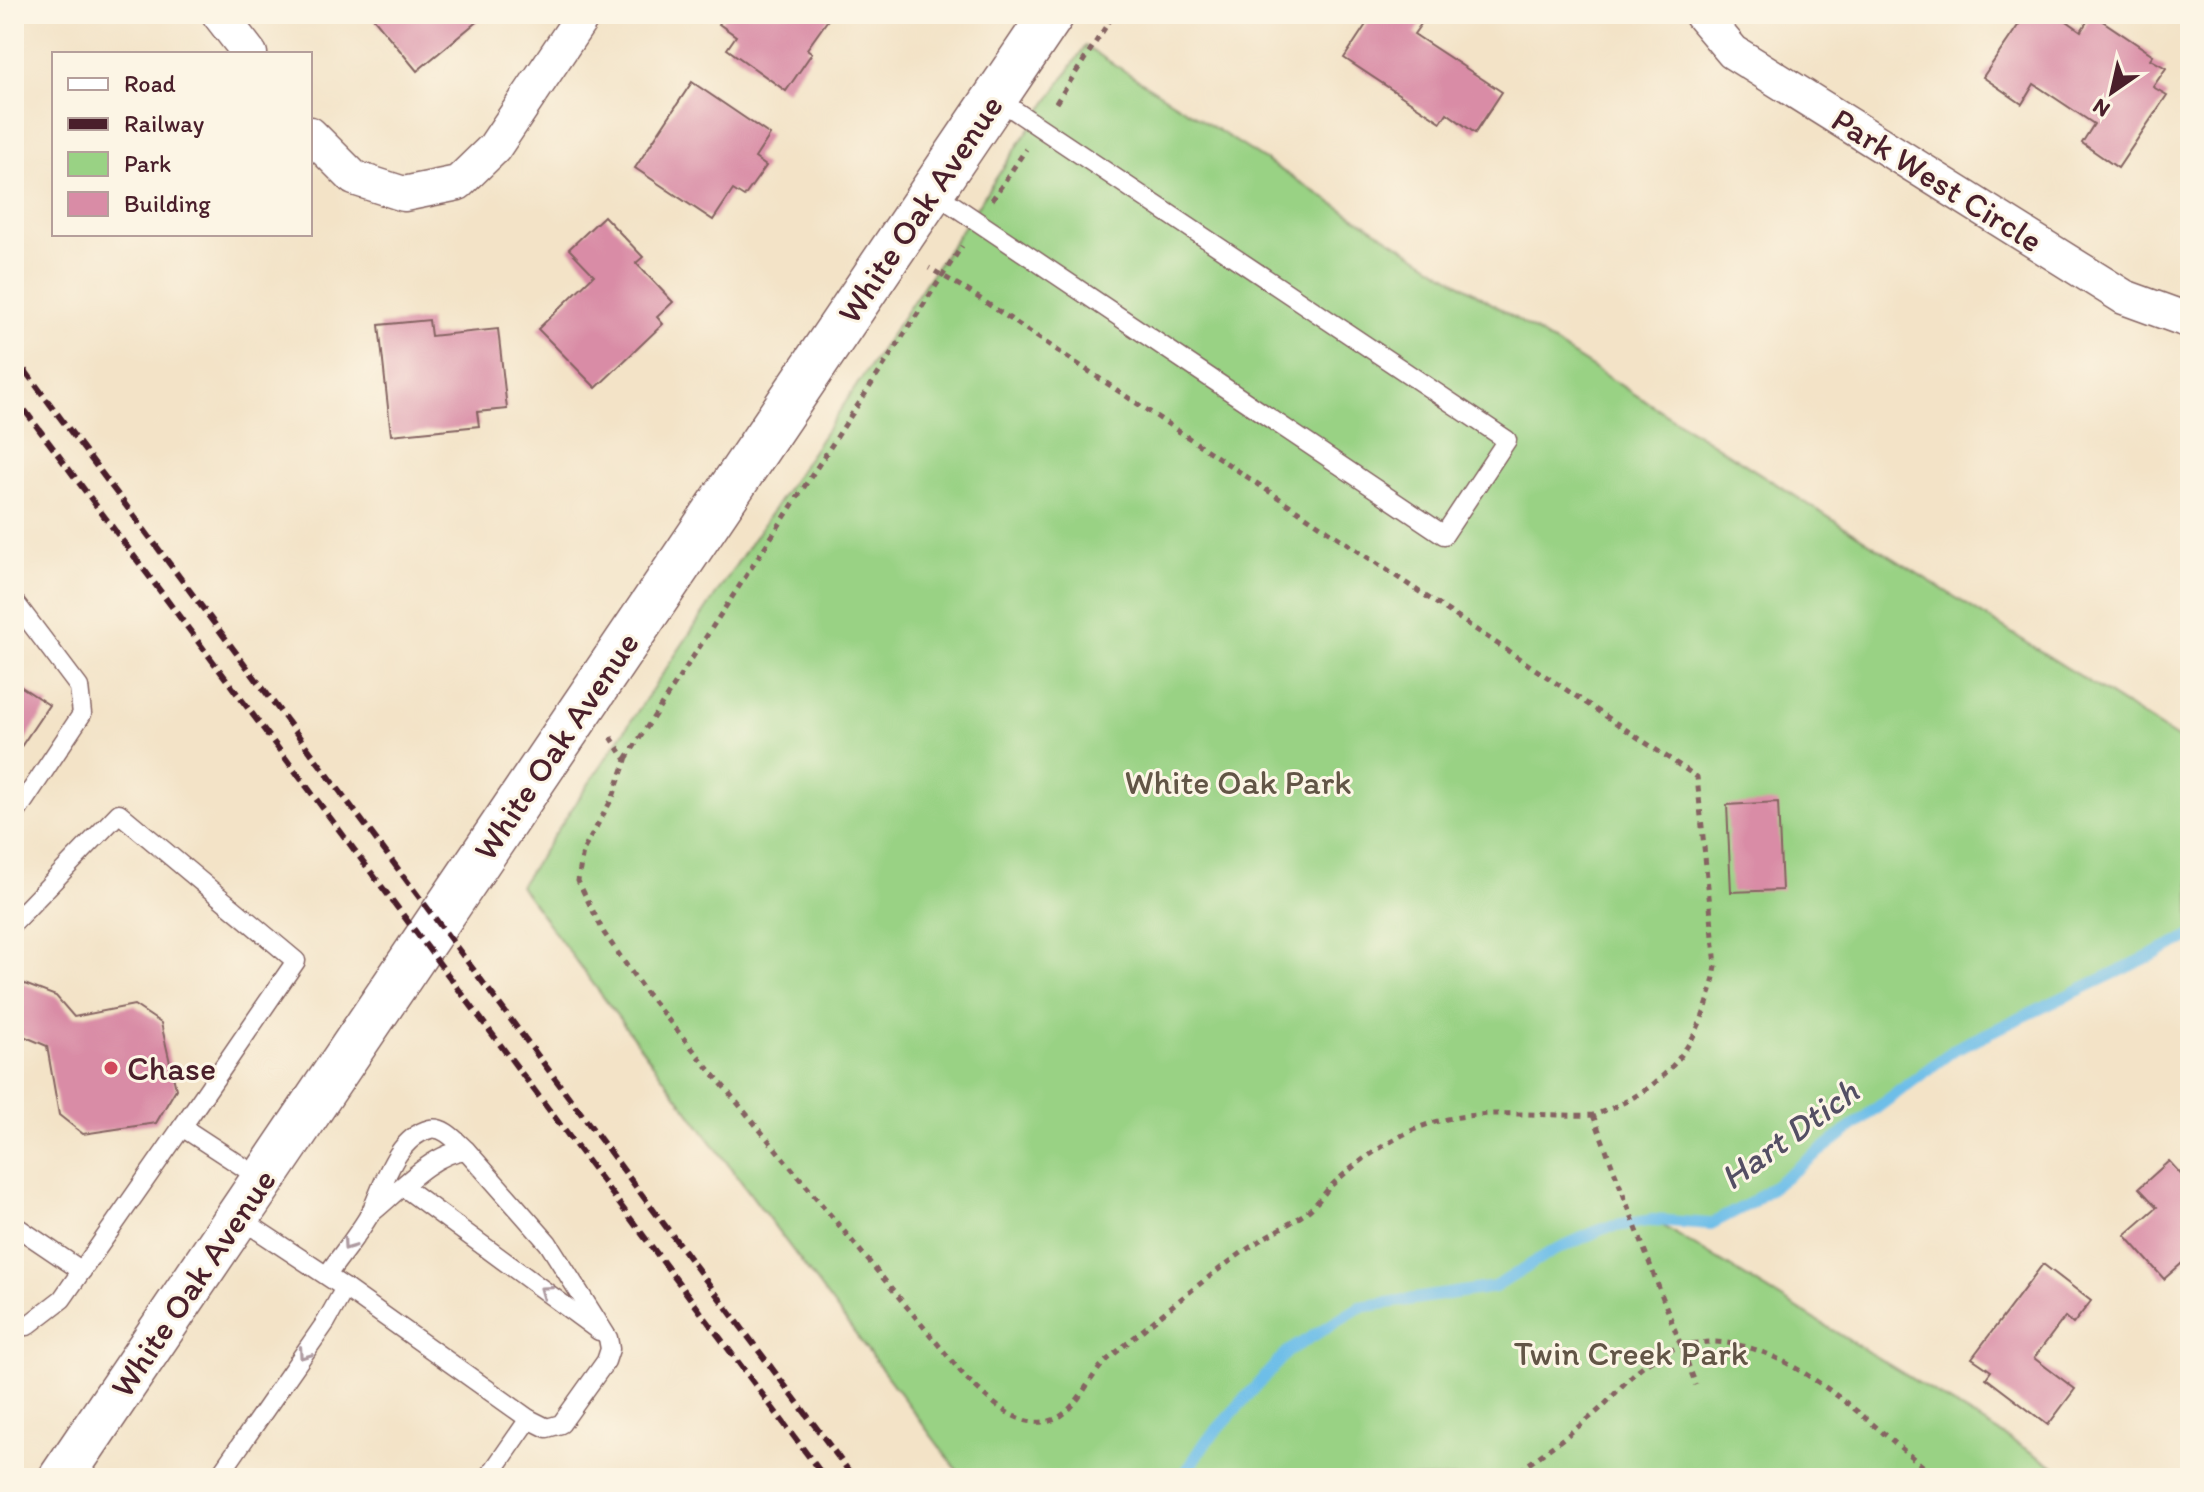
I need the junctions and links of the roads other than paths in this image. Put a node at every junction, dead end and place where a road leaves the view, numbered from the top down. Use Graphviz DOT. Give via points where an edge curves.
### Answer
graph roads {
  1 [pos="219,14"];
  2 [pos="584,14"];
  3 [pos="1052,14"];
  4 [pos="1701,14"];
  5 [pos="248,52"];
  6 [pos="996,98"];
  7 [pos="312,136"];
  8 [pos="932,191"];
  9 [pos="2190,321"];
  10 [pos="14,601"];
  11 [pos="14,816"];
  12 [pos="14,922"];
  13 [pos="182,1127"];
  14 [pos="466,1150"];
  15 [pos="263,1180"];
  16 [pos="405,1188"];
  17 [pos="369,1215"];
  18 [pos="238,1217"];
  19 [pos="14,1225"];
  20 [pos="82,1271"];
  21 [pos="327,1275"];
  22 [pos="345,1288"];
  23 [pos="14,1325"];
  24 [pos="608,1338"];
  25 [pos="529,1419"];
  26 [pos="61,1478"];
  27 [pos="229,1478"];
  28 [pos="488,1478"];
  1 -- 5 [label="street"];
  2 -- 7 [label="street" via="494,148 458,183 404,194 354,178"];
  3 -- 6 [label="street, White Oak Avenue"];
  4 -- 9 [label="street, Park West Circle" via="1747,61 2124,297"];
  6 -- 8 [label="street, White Oak Avenue"];
  6 -- 8 [label="lane" via="1507,440 1444,535"];
  8 -- 15 [label="street, White Oak Avenue"];
  10 -- 11 [label="lane" via="79,687 82,714"];
  12 -- 13 [label="lane" via="119,813 296,961"];
  13 -- 15 [label="lane"];
  13 -- 20 [label="lane"];
  14 -- 16 [label="lane" via="449,1151 434,1160"];
  14 -- 17 [label="lane" via="442,1130 429,1129 409,1143 385,1175"];
  14 -- 24 [label="lane" via="548,1243"];
  15 -- 18 [label="street, White Oak Avenue"];
  16 -- 17 [label="lane"];
  24 -- 16 [label="lane, one-way"];
  17 -- 21 [label="lane, one-way"];
  18 -- 21 [label="lane"];
  18 -- 26 [label="street, White Oak Avenue"];
  19 -- 20 [label="lane"];
  20 -- 23 [label="lane" via="62,1299 27,1326"];
  21 -- 22 [label="lane"];
  22 -- 25 [label="lane"];
  22 -- 27 [label="lane, one-way" via="221,1473"];
  24 -- 25 [label="lane" via="606,1361 561,1424 547,1428"];
  25 -- 28 [label="lane"];
}
